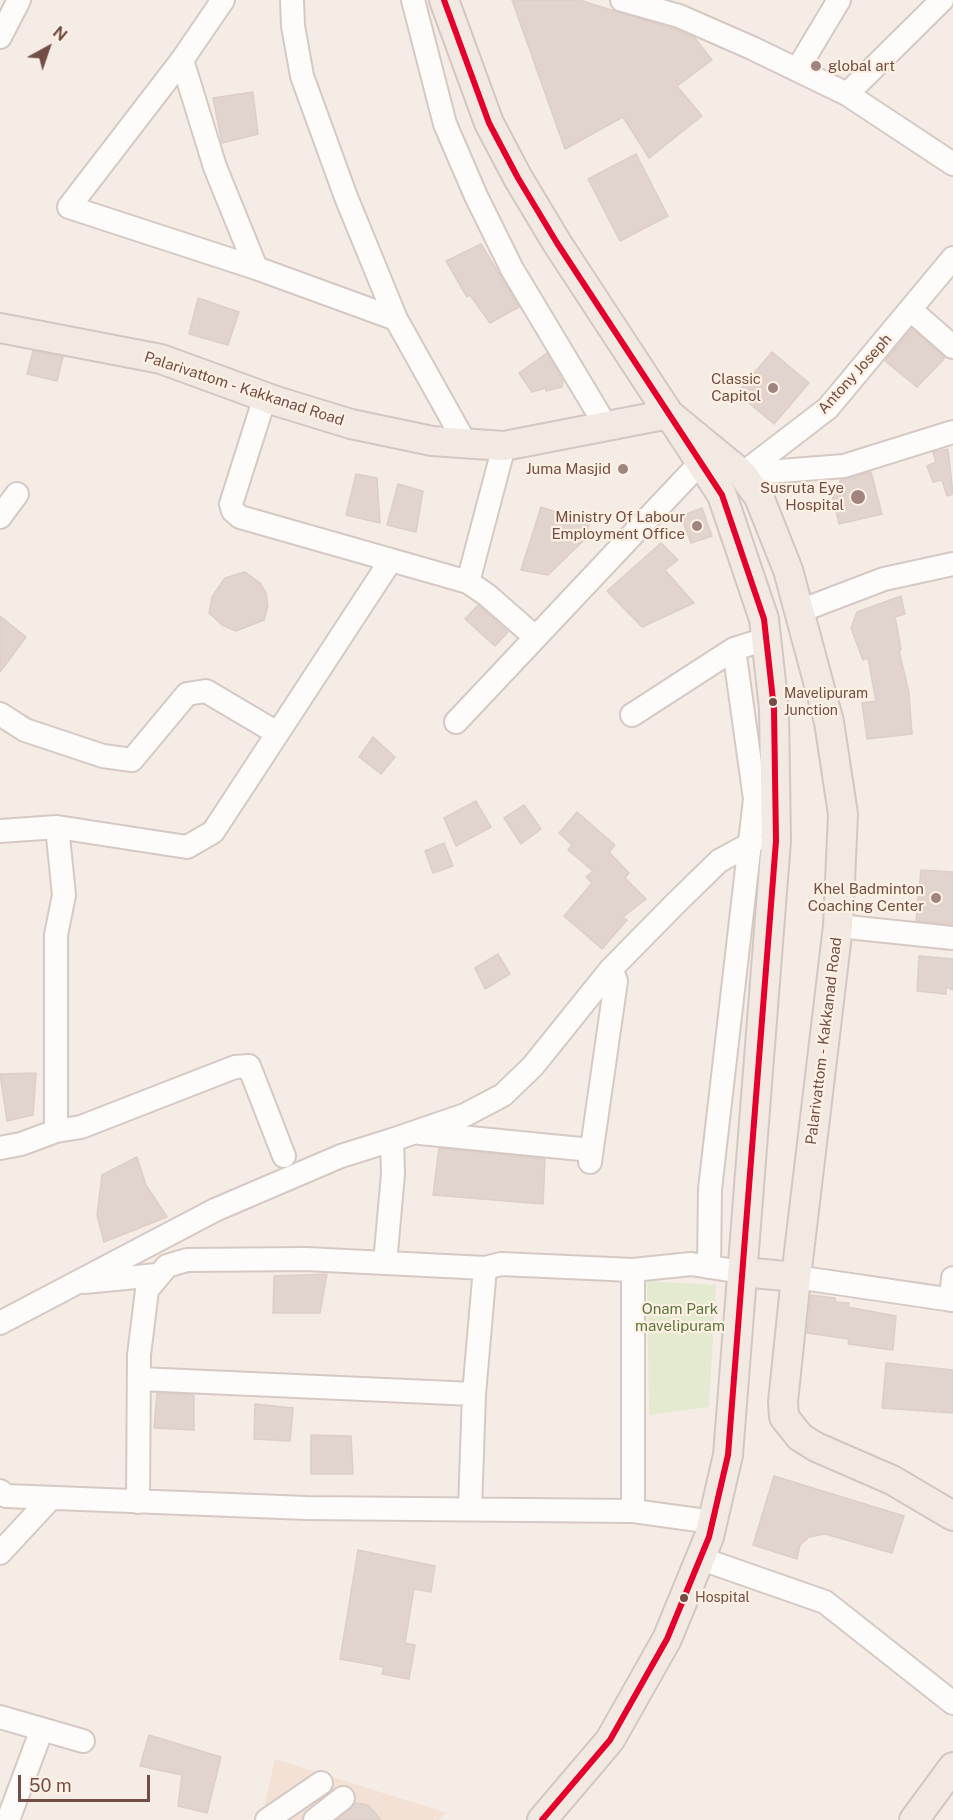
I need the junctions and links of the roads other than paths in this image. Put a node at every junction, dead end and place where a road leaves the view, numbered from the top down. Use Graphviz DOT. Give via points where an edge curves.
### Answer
graph roads {
  1 [pos="19,0"];
  2 [pos="223,0"];
  3 [pos="292,0"];
  4 [pos="413,0"];
  5 [pos="444,0"];
  6 [pos="621,0"];
  7 [pos="839,0"];
  8 [pos="942,0"];
  9 [pos="0,37"];
  10 [pos="182,60"];
  11 [pos="797,70"];
  12 [pos="846,94"];
  13 [pos="953,164"];
  14 [pos="953,258"];
  15 [pos="256,268"];
  16 [pos="912,310"];
  17 [pos="396,319"];
  18 [pos="0,328"];
  19 [pos="953,347"];
  20 [pos="265,397"];
  21 [pos="669,414"];
  22 [pos="606,426"];
  23 [pos="953,432"];
  24 [pos="467,446"];
  25 [pos="504,446"];
  26 [pos="701,462"];
  27 [pos="742,474"];
  28 [pos="17,494"];
  29 [pos="0,517"];
  30 [pos="391,560"];
  31 [pos="953,564"];
  32 [pos="468,582"];
  33 [pos="800,611"];
  34 [pos="535,637"];
  35 [pos="766,639"];
  36 [pos="734,649"];
  37 [pos="0,714"];
  38 [pos="632,715"];
  39 [pos="456,722"];
  40 [pos="277,733"];
  41 [pos="57,827"];
  42 [pos="0,831"];
  43 [pos="752,843"];
  44 [pos="838,926"];
  45 [pos="953,938"];
  46 [pos="612,969"];
  47 [pos="56,1131"];
  48 [pos="402,1136"];
  49 [pos="0,1148"];
  50 [pos="284,1156"];
  51 [pos="385,1263"];
  52 [pos="709,1267"];
  53 [pos="485,1268"];
  54 [pos="633,1270"];
  55 [pos="742,1272"];
  56 [pos="158,1275"];
  57 [pos="796,1278"];
  58 [pos="76,1281"];
  59 [pos="952,1293"];
  60 [pos="0,1323"];
  61 [pos="140,1379"];
  62 [pos="474,1394"];
  63 [pos="0,1491"];
  64 [pos="51,1498"];
  65 [pos="138,1502"];
  66 [pos="470,1509"];
  67 [pos="633,1511"];
  68 [pos="953,1515"];
  69 [pos="713,1522"];
  70 [pos="0,1553"];
  71 [pos="699,1558"];
  72 [pos="953,1703"];
  73 [pos="0,1717"];
  74 [pos="42,1729"];
  75 [pos="83,1741"];
  76 [pos="953,1767"];
  77 [pos="321,1783"];
  78 [pos="343,1798"];
  79 [pos="8,1820"];
  80 [pos="267,1820"];
  81 [pos="315,1820"];
  82 [pos="542,1820"];
  83 [pos="914,1820"];
  1 -- 9 [label="street"];
  2 -- 10 [label="street"];
  3 -- 17 [label="street" via="302,76"];
  4 -- 22 [label="street" via="445,124 476,196 512,269"];
  5 -- 21 [label="main road" via="489,123 518,178"];
  6 -- 11 [label="street" via="679,16"];
  7 -- 11 [label="street"];
  8 -- 12 [label="street"];
  10 -- 15 [label="street" via="216,166"];
  10 -- 15 [label="street" via="69,207"];
  11 -- 12 [label="street"];
  12 -- 13 [label="street"];
  14 -- 16 [label="street, Antony Joseph"];
  15 -- 17 [label="street"];
  16 -- 19 [label="street"];
  16 -- 27 [label="street, Antony Joseph" via="828,408"];
  17 -- 24 [label="street"];
  18 -- 20 [label="main road, Palarivattom - Kakkanad Road" via="161,358"];
  20 -- 24 [label="main road, Palarivattom - Kakkanad Road" via="351,424"];
  20 -- 30 [label="street" via="231,504 233,512"];
  21 -- 22 [label="main road, Palarivattom - Kakkanad Road"];
  21 -- 26 [label="main road"];
  21 -- 27 [label="main road, Palarivattom - Kakkanad Road"];
  22 -- 25 [label="main road, Palarivattom - Kakkanad Road"];
  23 -- 27 [label="street" via="844,466"];
  24 -- 25 [label="main road, Palarivattom - Kakkanad Road"];
  25 -- 32 [label="street"];
  26 -- 34 [label="street"];
  26 -- 35 [label="main road" via="722,495 764,619"];
  27 -- 33 [label="main road, Palarivattom - Kakkanad Road" via="759,497 789,570"];
  28 -- 29 [label="street"];
  30 -- 32 [label="street"];
  30 -- 40 [label="street"];
  31 -- 33 [label="street" via="884,579"];
  32 -- 34 [label="street"];
  33 -- 44 [label="main road, Palarivattom - Kakkanad Road" via="829,722 843,814"];
  34 -- 39 [label="street"];
  35 -- 36 [label="street"];
  35 -- 55 [label="main road" via="774,709 776,841"];
  36 -- 38 [label="street"];
  36 -- 43 [label="street" via="755,799"];
  37 -- 40 [label="street" via="24,730 103,756 132,760 187,694 206,691"];
  40 -- 41 [label="street" via="213,832 187,847"];
  41 -- 42 [label="street"];
  41 -- 47 [label="street" via="64,896 56,935"];
  43 -- 46 [label="street" via="718,861"];
  43 -- 52 [label="street" via="710,1189"];
  44 -- 45 [label="street"];
  44 -- 57 [label="main road, Palarivattom - Kakkanad Road"];
  46 -- 48 [label="street" via="533,1066 503,1095 465,1115"];
  46 -- 48 [label="street" via="615,981 590,1156"];
  47 -- 49 [label="street"];
  47 -- 50 [label="street" via="81,1127 236,1067 249,1066"];
  48 -- 51 [label="street" via="393,1174"];
  48 -- 58 [label="street" via="341,1156 215,1210"];
  51 -- 53 [label="street"];
  51 -- 56 [label="street" via="187,1260 167,1266"];
  52 -- 54 [label="street" via="691,1264"];
  52 -- 55 [label="street"];
  53 -- 54 [label="street" via="501,1264"];
  53 -- 62 [label="street"];
  54 -- 67 [label="street"];
  55 -- 57 [label="main road"];
  55 -- 69 [label="main road" via="728,1455"];
  56 -- 58 [label="street"];
  56 -- 61 [label="street" via="147,1290"];
  57 -- 59 [label="street"];
  57 -- 68 [label="main road, Palarivattom - Kakkanad Road" via="783,1402 784,1417 791,1428 816,1447 892,1480"];
  58 -- 60 [label="street"];
  61 -- 62 [label="street"];
  61 -- 65 [label="street"];
  62 -- 66 [label="street"];
  63 -- 64 [label="street" via="6,1496"];
  64 -- 65 [label="street"];
  64 -- 70 [label="street"];
  65 -- 66 [label="street"];
  66 -- 67 [label="street"];
  67 -- 69 [label="street"];
  69 -- 71 [label="main road"];
  71 -- 72 [label="street" via="825,1602"];
  71 -- 82 [label="main road" via="667,1639 610,1740"];
  73 -- 74 [label="street"];
  74 -- 75 [label="street"];
  74 -- 79 [label="street"];
  76 -- 83 [label="main road"];
  77 -- 80 [label="street"];
  78 -- 81 [label="street"];
}
